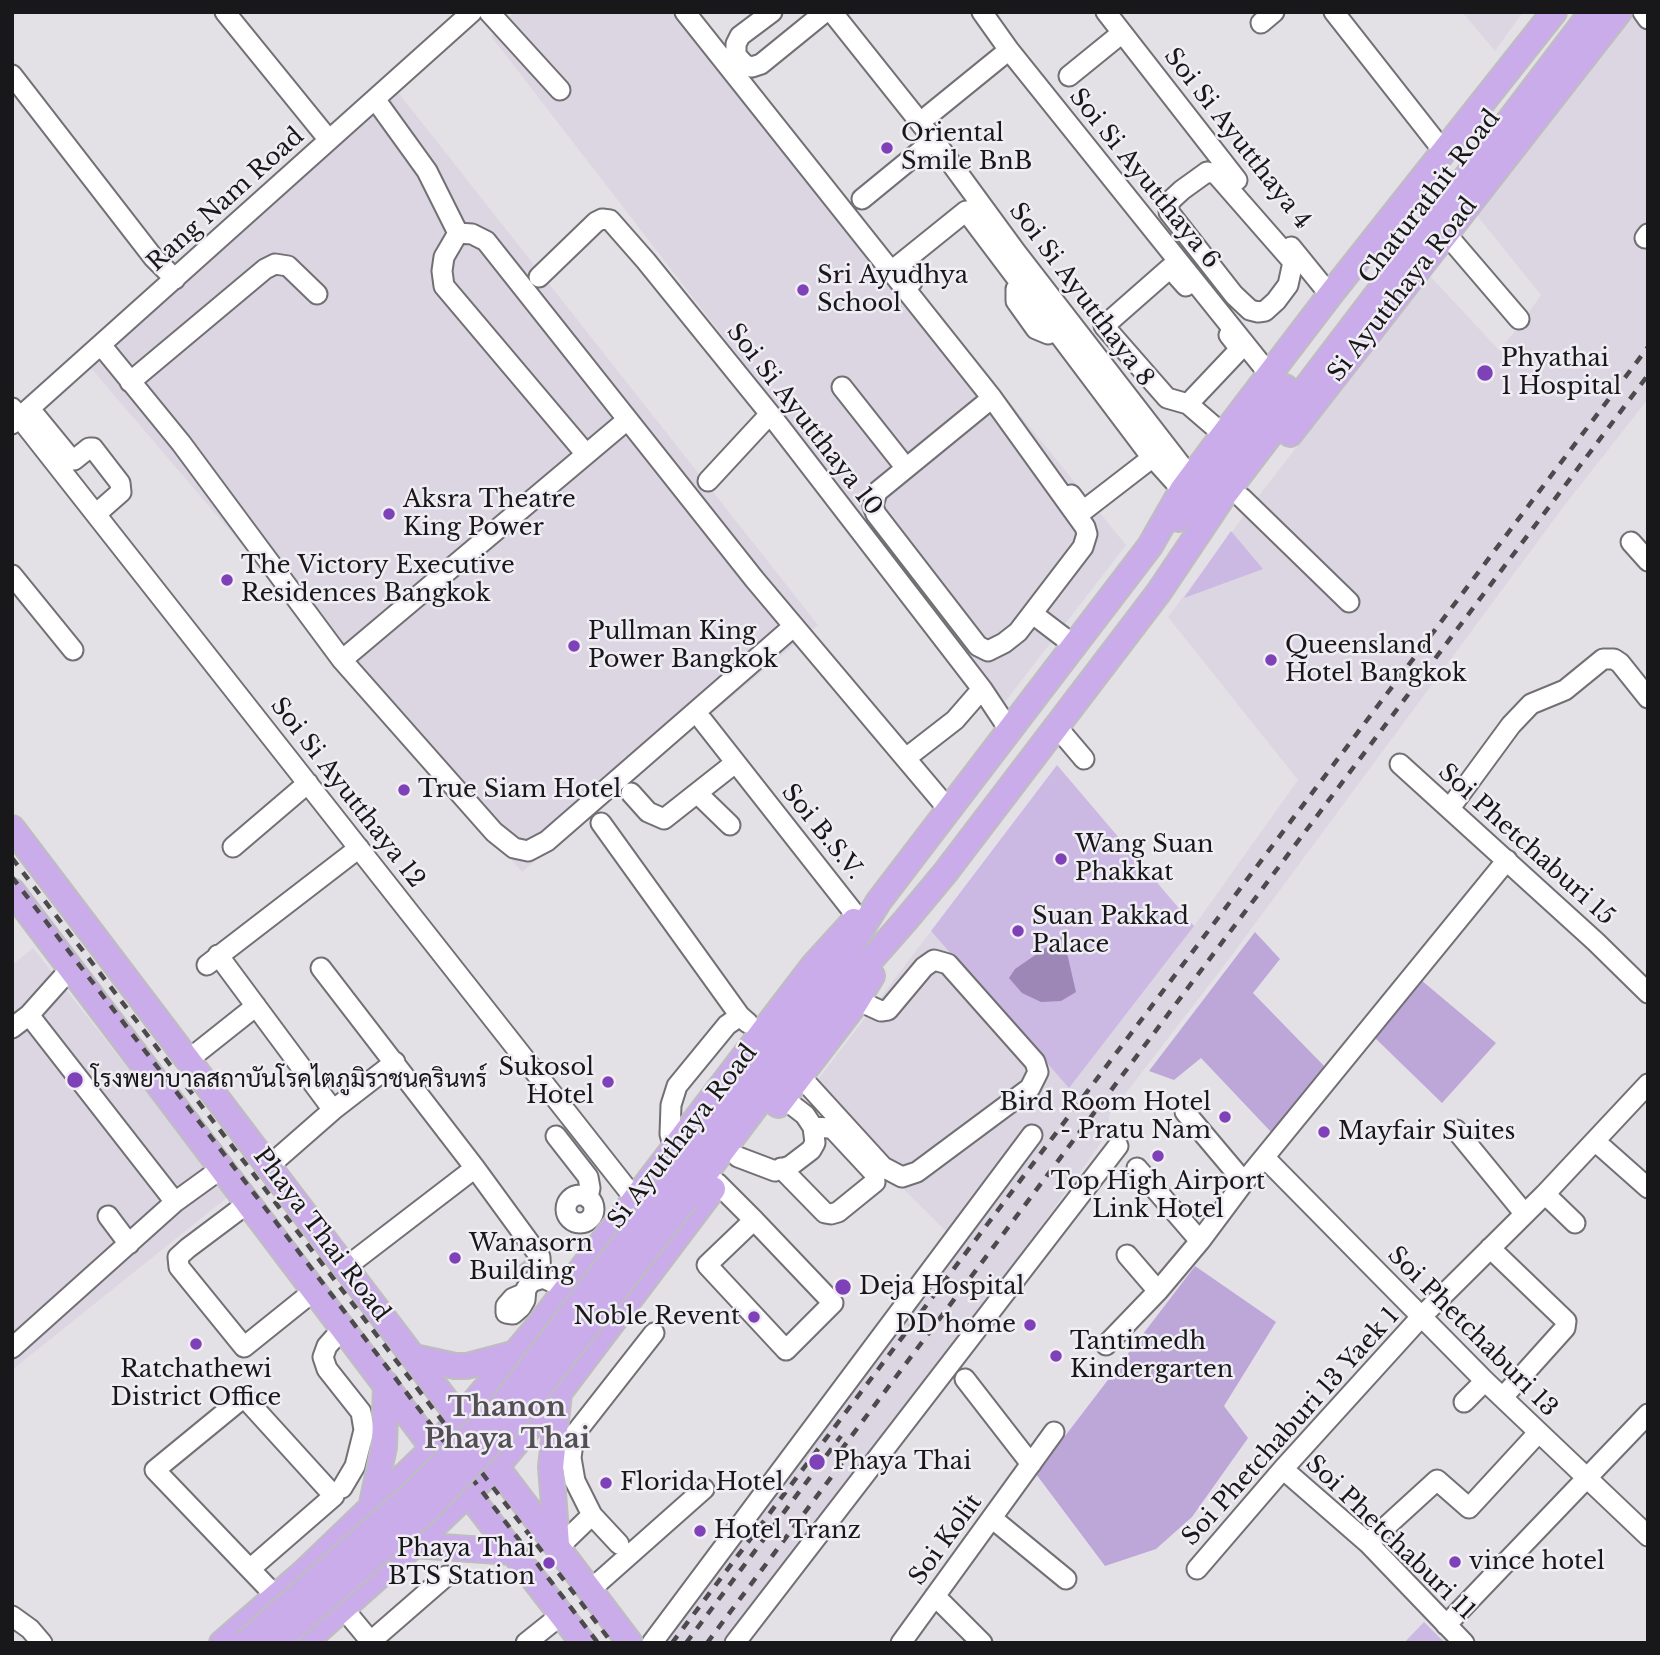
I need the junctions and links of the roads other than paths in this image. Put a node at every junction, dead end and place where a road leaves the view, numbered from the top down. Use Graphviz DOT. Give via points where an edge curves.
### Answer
graph roads {
  1 [pos="225,12"];
  2 [pos="489,12"];
  3 [pos="685,12"];
  4 [pos="772,12"];
  5 [pos="825,12"];
  6 [pos="832,12"];
  7 [pos="982,12"];
  8 [pos="1106,12"];
  9 [pos="1334,12"];
  10 [pos="1554,12"];
  11 [pos="1573,12"];
  12 [pos="1592,12"];
  13 [pos="1619,12"];
  14 [pos="1643,12"];
  15 [pos="467,14"];
  16 [pos="1648,19"];
  17 [pos="1122,33"];
  18 [pos="1009,50"];
  19 [pos="12,75"];
  20 [pos="1069,76"];
  21 [pos="559,90"];
  22 [pos="375,99"];
  23 [pos="929,115"];
  24 [pos="329,140"];
  25 [pos="934,140"];
  26 [pos="1444,152"];
  27 [pos="862,200"];
  28 [pos="458,233"];
  29 [pos="1447,235"];
  30 [pos="1212,269"];
  31 [pos="539,277"];
  32 [pos="174,279"];
  33 [pos="1199,287"];
  34 [pos="317,294"];
  35 [pos="1330,295"];
  36 [pos="1519,319"];
  37 [pos="101,345"];
  38 [pos="130,382"];
  39 [pos="1286,383"];
  40 [pos="842,387"];
  41 [pos="992,398"];
  42 [pos="1188,404"];
  43 [pos="770,414"];
  44 [pos="19,415"];
  45 [pos="627,420"];
  46 [pos="1224,435"];
  47 [pos="586,454"];
  48 [pos="1153,457"];
  49 [pos="906,468"];
  50 [pos="708,481"];
  51 [pos="1187,484"];
  52 [pos="1241,498"];
  53 [pos="96,514"];
  54 [pos="1631,542"];
  55 [pos="1150,546"];
  56 [pos="1648,561"];
  57 [pos="1181,562"];
  58 [pos="12,575"];
  59 [pos="1349,602"];
  60 [pos="1032,614"];
  61 [pos="794,626"];
  62 [pos="1075,646"];
  63 [pos="73,650"];
  64 [pos="342,660"];
  65 [pos="982,689"];
  66 [pos="1648,698"];
  67 [pos="703,721"];
  68 [pos="1056,726"];
  69 [pos="1010,731"];
  70 [pos="906,758"];
  71 [pos="1084,759"];
  72 [pos="1400,764"];
  73 [pos="741,770"];
  74 [pos="308,783"];
  75 [pos="631,793"];
  76 [pos="697,793"];
  77 [pos="1450,808"];
  78 [pos="949,810"];
  79 [pos="601,822"];
  80 [pos="730,825"];
  81 [pos="12,828"];
  82 [pos="233,847"];
  83 [pos="359,848"];
  84 [pos="1507,860"];
  85 [pos="12,891"];
  86 [pos="879,901"];
  87 [pos="858,918"];
  88 [pos="905,922"];
  89 [pos="71,968"];
  90 [pos="321,968"];
  91 [pos="1648,993"];
  92 [pos="857,1000"];
  93 [pos="256,1006"];
  94 [pos="29,1015"];
  95 [pos="740,1016"];
  96 [pos="12,1028"];
  97 [pos="761,1034"];
  98 [pos="188,1060"];
  99 [pos="395,1062"];
  100 [pos="800,1076"];
  101 [pos="1648,1084"];
  102 [pos="783,1098"];
  103 [pos="333,1110"];
  104 [pos="1185,1112"];
  105 [pos="813,1127"];
  106 [pos="1456,1130"];
  107 [pos="1032,1135"];
  108 [pos="556,1136"];
  109 [pos="1595,1141"];
  110 [pos="1118,1146"];
  111 [pos="674,1149"];
  112 [pos="738,1157"];
  113 [pos="1265,1158"];
  114 [pos="269,1166"];
  115 [pos="222,1168"];
  116 [pos="475,1168"];
  117 [pos="781,1168"];
  118 [pos="1137,1168"];
  119 [pos="1244,1182"];
  120 [pos="718,1184"];
  121 [pos="1648,1188"];
  122 [pos="676,1193"];
  123 [pos="1545,1194"];
  124 [pos="635,1199"];
  125 [pos="175,1202"];
  126 [pos="248,1203"];
  127 [pos="1524,1213"];
  128 [pos="108,1216"];
  129 [pos="754,1220"];
  130 [pos="1575,1223"];
  131 [pos="1200,1241"];
  132 [pos="129,1244"];
  133 [pos="1490,1248"];
  134 [pos="594,1252"];
  135 [pos="1127,1255"];
  136 [pos="346,1267"];
  137 [pos="541,1278"];
  138 [pos="315,1290"];
  139 [pos="1158,1291"];
  140 [pos="563,1292"];
  141 [pos="526,1293"];
  142 [pos="1422,1317"];
  143 [pos="538,1326"];
  144 [pos="343,1328"];
  145 [pos="654,1334"];
  146 [pos="1106,1345"];
  147 [pos="12,1348"];
  148 [pos="516,1353"];
  149 [pos="414,1357"];
  150 [pos="581,1362"];
  151 [pos="965,1380"];
  152 [pos="1485,1381"];
  153 [pos="386,1384"];
  154 [pos="559,1393"];
  155 [pos="1503,1397"];
  156 [pos="1464,1402"];
  157 [pos="1648,1414"];
  158 [pos="461,1417"];
  159 [pos="1054,1432"];
  160 [pos="1538,1433"];
  161 [pos="433,1448"];
  162 [pos="1031,1464"];
  163 [pos="498,1465"];
  164 [pos="1283,1469"];
  165 [pos="1586,1477"];
  166 [pos="342,1488"];
  167 [pos="704,1489"];
  168 [pos="468,1493"];
  169 [pos="371,1508"];
  170 [pos="592,1515"];
  171 [pos="992,1518"];
  172 [pos="1648,1536"];
  173 [pos="1368,1544"];
  174 [pos="414,1545"];
  175 [pos="558,1545"];
  176 [pos="619,1545"];
  177 [pos="512,1552"];
  178 [pos="250,1569"];
  179 [pos="1197,1569"];
  180 [pos="304,1572"];
  181 [pos="446,1576"];
  182 [pos="1066,1579"];
  183 [pos="590,1590"];
  184 [pos="276,1596"];
  185 [pos="936,1596"];
  186 [pos="337,1614"];
  187 [pos="561,1615"];
  188 [pos="12,1616"];
  189 [pos="1446,1625"];
  190 [pos="42,1643"];
  191 [pos="222,1643"];
  192 [pos="245,1643"];
  193 [pos="275,1643"];
  194 [pos="303,1643"];
  195 [pos="372,1643"];
  196 [pos="526,1643"];
  197 [pos="583,1643"];
  198 [pos="630,1643"];
  199 [pos="652,1643"];
  200 [pos="735,1643"];
  201 [pos="901,1643"];
  202 [pos="982,1643"];
  203 [pos="1464,1643"];
  1 -- 24 [label="street"];
  2 -- 21 [label="street"];
  3 -- 41 [label="street"];
  4 -- 5 [label="street" via="740,36 736,55 745,65 761,64"];
  6 -- 25 [label="street, Soi Si Ayutthaya 8"];
  7 -- 18 [label="street, Soi Si Ayutthaya 6"];
  8 -- 17 [label="street, Soi Si Ayutthaya 4"];
  9 -- 26 [label="street"];
  10 -- 26 [label="main road, Si Ayutthaya Road"];
  11 -- 39 [label="main road, Chaturathit Road"];
  12 -- 39 [label="main road, Chaturathit Road"];
  13 -- 29 [label="main road, Si Ayutthaya Road"];
  14 -- 16 [label="street"];
  15 -- 22 [label="street, Rang Nam Road"];
  17 -- 20 [label="street"];
  17 -- 35 [label="street, Soi Si Ayutthaya 4"];
  18 -- 23 [label="street"];
  18 -- 33 [label="street, Soi Si Ayutthaya 6"];
  19 -- 32 [label="street"];
  22 -- 24 [label="street, Rang Nam Road"];
  22 -- 28 [label="street" via="427,172"];
  24 -- 32 [label="street, Rang Nam Road"];
  25 -- 27 [label="street"];
  25 -- 51 [label="street, Soi Si Ayutthaya 8"];
  26 -- 35 [label="main road, Si Ayutthaya Road"];
  28 -- 45 [label="street" via="486,241"];
  28 -- 47 [label="street" via="444,257 444,286"];
  29 -- 36 [label="street"];
  29 -- 52 [label="main road, Si Ayutthaya Road"];
  30 -- 30 [label="street" via="1168,206 1207,172 1216,174 1293,262 1288,285 1265,311 1258,312 1250,310"];
  30 -- 33 [label="street"];
  31 -- 43 [label="street, Soi Si Ayutthaya 10" via="596,222 610,220"];
  32 -- 37 [label="street, Rang Nam Road"];
  33 -- 39 [label="street, Soi Si Ayutthaya 6"];
  34 -- 38 [label="street" via="288,266 275,264"];
  35 -- 39 [label="main road, Si Ayutthaya Road"];
  37 -- 38 [label="street"];
  37 -- 44 [label="street, Rang Nam Road"];
  38 -- 64 [label="street" via="181,443"];
  39 -- 46 [label="main road, Si Ayutthaya Road"];
  39 -- 55 [label="main road, Si Ayutthaya Road" via="1190,507"];
  39 -- 57 [label="main road, Si Ayutthaya Road"];
  40 -- 49 [label="street"];
  41 -- 49 [label="street"];
  41 -- 60 [label="street" via="1087,534 1083,547"];
  42 -- 42 [label="street" via="1167,398 1104,326 1170,268 1240,349"];
  42 -- 46 [label="street"];
  43 -- 50 [label="street"];
  43 -- 65 [label="street, Soi Si Ayutthaya 10"];
  44 -- 53 [label="street, Soi Si Ayutthaya 12"];
  44 -- 53 [label="street" via="71,459 93,448 120,482 121,492"];
  45 -- 47 [label="street"];
  45 -- 61 [label="street"];
  46 -- 51 [label="main road, Si Ayutthaya Road"];
  47 -- 64 [label="street"];
  48 -- 48 [label="street" via="966,211 899,265 1083,511"];
  48 -- 51 [label="street"];
  49 -- 60 [label="street" via="877,492 876,514 978,646 988,651 1004,643"];
  51 -- 55 [label="main road, Si Ayutthaya Road"];
  52 -- 57 [label="main road, Si Ayutthaya Road" via="1219,527"];
  52 -- 59 [label="street"];
  53 -- 74 [label="street, Soi Si Ayutthaya 12"];
  54 -- 56 [label="street"];
  55 -- 62 [label="main road, Si Ayutthaya Road"];
  57 -- 68 [label="main road, Si Ayutthaya Road"];
  58 -- 63 [label="street"];
  60 -- 62 [label="street"];
  61 -- 64 [label="street" via="547,841 527,851 514,848 494,832"];
  61 -- 70 [label="street"];
  62 -- 69 [label="main road, Si Ayutthaya Road"];
  65 -- 69 [label="street, Soi Si Ayutthaya 10"];
  65 -- 70 [label="street" via="955,720"];
  66 -- 77 [label="street" via="1620,663 1603,659 1565,690 1531,704"];
  67 -- 73 [label="street, Soi B.S.V."];
  68 -- 71 [label="street"];
  68 -- 88 [label="main road, Si Ayutthaya Road"];
  69 -- 78 [label="main road, Si Ayutthaya Road"];
  70 -- 78 [label="street"];
  72 -- 77 [label="street, Soi Phetchaburi 15"];
  73 -- 76 [label="street"];
  73 -- 87 [label="street, Soi B.S.V."];
  74 -- 82 [label="street"];
  74 -- 83 [label="street, Soi Si Ayutthaya 12"];
  75 -- 76 [label="street" via="648,812 664,819"];
  76 -- 80 [label="street"];
  77 -- 84 [label="street, Soi Phetchaburi 15"];
  78 -- 86 [label="main road, Si Ayutthaya Road"];
  79 -- 95 [label="street"];
  81 -- 98 [label="main road, Phaya Thai Road"];
  83 -- 93 [label="street" via="213,960"];
  83 -- 124 [label="street, Soi Si Ayutthaya 12"];
  84 -- 91 [label="street, Soi Phetchaburi 15"];
  84 -- 113 [label="street"];
  85 -- 89 [label="main road, Phaya Thai Road"];
  86 -- 87 [label="main road, Si Ayutthaya Road"];
  86 -- 122 [label="main road, Si Ayutthaya Road"];
  87 -- 97 [label="main road, Si Ayutthaya Road" via="813,966"];
  88 -- 92 [label="main road, Si Ayutthaya Road"];
  88 -- 122 [label="main road, Si Ayutthaya Road"];
  89 -- 94 [label="street"];
  89 -- 115 [label="main road, Phaya Thai Road"];
  90 -- 99 [label="street"];
  92 -- 100 [label="main road, Si Ayutthaya Road"];
  92 -- 100 [label="street" via="888,1010 923,967 934,960 948,964 1035,1062 1038,1072 1030,1088 917,1172 902,1177 883,1167"];
  93 -- 98 [label="street"];
  93 -- 103 [label="street"];
  94 -- 96 [label="street"];
  94 -- 125 [label="street"];
  95 -- 97 [label="street"];
  95 -- 111 [label="street" via="727,1025 677,1086 671,1105"];
  97 -- 111 [label="main road, Si Ayutthaya Road"];
  98 -- 114 [label="main road, Phaya Thai Road"];
  99 -- 103 [label="street"];
  99 -- 116 [label="street"];
  100 -- 102 [label="main road, Si Ayutthaya Road"];
  101 -- 109 [label="street, Soi Phetchaburi 13 Yaek 1"];
  102 -- 105 [label="street"];
  102 -- 112 [label="main road, Si Ayutthaya Road"];
  103 -- 114 [label="street"];
  104 -- 119 [label="street"];
  105 -- 117 [label="street" via="811,1150"];
  105 -- 117 [label="street" via="834,1130 874,1173 874,1182 831,1214"];
  106 -- 127 [label="street"];
  107 -- 199 [label="street"];
  108 -- 134 [label="street" via="589,1177 592,1217 584,1223 571,1220"];
  109 -- 121 [label="street"];
  109 -- 123 [label="street, Soi Phetchaburi 13 Yaek 1"];
  110 -- 200 [label="street"];
  111 -- 124 [label="main road, Si Ayutthaya Road"];
  112 -- 117 [label="street" via="775,1171"];
  112 -- 120 [label="main road, Si Ayutthaya Road"];
  113 -- 119 [label="street"];
  113 -- 142 [label="street, Soi Phetchaburi 13"];
  114 -- 136 [label="main road, Phaya Thai Road"];
  115 -- 125 [label="street"];
  115 -- 126 [label="main road, Phaya Thai Road"];
  116 -- 136 [label="street"];
  116 -- 137 [label="street" via="540,1257"];
  118 -- 131 [label="street"];
  119 -- 131 [label="street"];
  120 -- 129 [label="street"];
  120 -- 150 [label="main road, Si Ayutthaya Road"];
  122 -- 192 [label="main road, Si Ayutthaya Road, bridge" via="504,1403 410,1496"];
  122 -- 193 [label="main road, Si Ayutthaya Road, bridge" via="519,1414 425,1512"];
  123 -- 127 [label="street, Soi Phetchaburi 13 Yaek 1"];
  123 -- 130 [label="street"];
  124 -- 134 [label="main road, Si Ayutthaya Road"];
  125 -- 132 [label="street"];
  126 -- 138 [label="main road, Phaya Thai Road"];
  126 -- 138 [label="street" via="178,1257 179,1267 244,1347"];
  127 -- 133 [label="street, Soi Phetchaburi 13 Yaek 1"];
  128 -- 132 [label="street"];
  129 -- 129 [label="street" via="833,1303 786,1350 707,1265"];
  131 -- 139 [label="street"];
  132 -- 147 [label="street"];
  133 -- 142 [label="street, Soi Phetchaburi 13 Yaek 1"];
  133 -- 155 [label="street" via="1566,1321 1565,1328"];
  134 -- 140 [label="main road, Si Ayutthaya Road"];
  135 -- 139 [label="street"];
  136 -- 149 [label="main road, Phaya Thai Road"];
  137 -- 140 [label="street"];
  137 -- 141 [label="street" via="531,1282"];
  138 -- 144 [label="main road, Phaya Thai Road"];
  139 -- 146 [label="street"];
  140 -- 143 [label="main road, Si Ayutthaya Road"];
  142 -- 152 [label="street, Soi Phetchaburi 13"];
  142 -- 164 [label="street, Soi Phetchaburi 13 Yaek 1"];
  143 -- 148 [label="main road, Si Ayutthaya Road"];
  143 -- 150 [label="main road" via="533,1354 537,1367 549,1371"];
  144 -- 153 [label="main road, Phaya Thai Road"];
  144 -- 166 [label="street" via="323,1357 327,1369 361,1412 364,1430 355,1466"];
  145 -- 170 [label="street" via="574,1435 570,1458 575,1481"];
  148 -- 149 [label="main road" via="467,1366"];
  148 -- 158 [label="main road, Si Ayutthaya Road"];
  149 -- 158 [label="main road, Phaya Thai Road"];
  150 -- 154 [label="main road, Si Ayutthaya Road"];
  151 -- 162 [label="street"];
  152 -- 155 [label="street, Soi Phetchaburi 13"];
  152 -- 156 [label="street"];
  153 -- 161 [label="main road, Phaya Thai Road"];
  153 -- 169 [label="main road" via="384,1447"];
  154 -- 163 [label="main road, Si Ayutthaya Road"];
  154 -- 175 [label="main road" via="551,1467"];
  155 -- 160 [label="street, Soi Phetchaburi 13"];
  157 -- 165 [label="street"];
  158 -- 161 [label="main road, Si Ayutthaya Road"];
  158 -- 163 [label="main road, Phaya Thai Road"];
  159 -- 162 [label="street, Soi Kolit"];
  160 -- 165 [label="street, Soi Phetchaburi 13"];
  160 -- 173 [label="street" via="1469,1508 1437,1480"];
  161 -- 168 [label="main road, Phaya Thai Road"];
  161 -- 169 [label="main road, Si Ayutthaya Road"];
  162 -- 171 [label="street, Soi Kolit"];
  163 -- 168 [label="main road, Si Ayutthaya Road"];
  163 -- 175 [label="main road, Phaya Thai Road"];
  164 -- 173 [label="street, Soi Phetchaburi 11"];
  164 -- 179 [label="street, Soi Phetchaburi 13 Yaek 1"];
  165 -- 172 [label="street, Soi Phetchaburi 13"];
  165 -- 189 [label="street"];
  167 -- 183 [label="street"];
  168 -- 174 [label="main road, Si Ayutthaya Road"];
  168 -- 177 [label="main road, Phaya Thai Road"];
  169 -- 180 [label="main road, Si Ayutthaya Road"];
  170 -- 175 [label="street"];
  170 -- 176 [label="street"];
  171 -- 182 [label="street"];
  171 -- 185 [label="street, Soi Kolit"];
  173 -- 189 [label="street, Soi Phetchaburi 11"];
  174 -- 177 [label="main road"];
  174 -- 186 [label="main road, Si Ayutthaya Road"];
  175 -- 183 [label="main road, Phaya Thai Road"];
  177 -- 187 [label="main road, Phaya Thai Road"];
  178 -- 178 [label="street" via="155,1470 244,1397 334,1496"];
  178 -- 184 [label="street"];
  180 -- 184 [label="main road, Si Ayutthaya Road"];
  180 -- 186 [label="main road" via="334,1578"];
  181 -- 195 [label="street"];
  183 -- 198 [label="main road, Phaya Thai Road"];
  184 -- 191 [label="main road, Si Ayutthaya Road"];
  185 -- 201 [label="street, Soi Kolit"];
  185 -- 202 [label="street"];
  186 -- 194 [label="main road, Si Ayutthaya Road"];
  186 -- 195 [label="street"];
  187 -- 196 [label="street"];
  187 -- 197 [label="main road, Phaya Thai Road"];
  188 -- 190 [label="street"];
  189 -- 203 [label="street, Soi Phetchaburi 11"];
}
